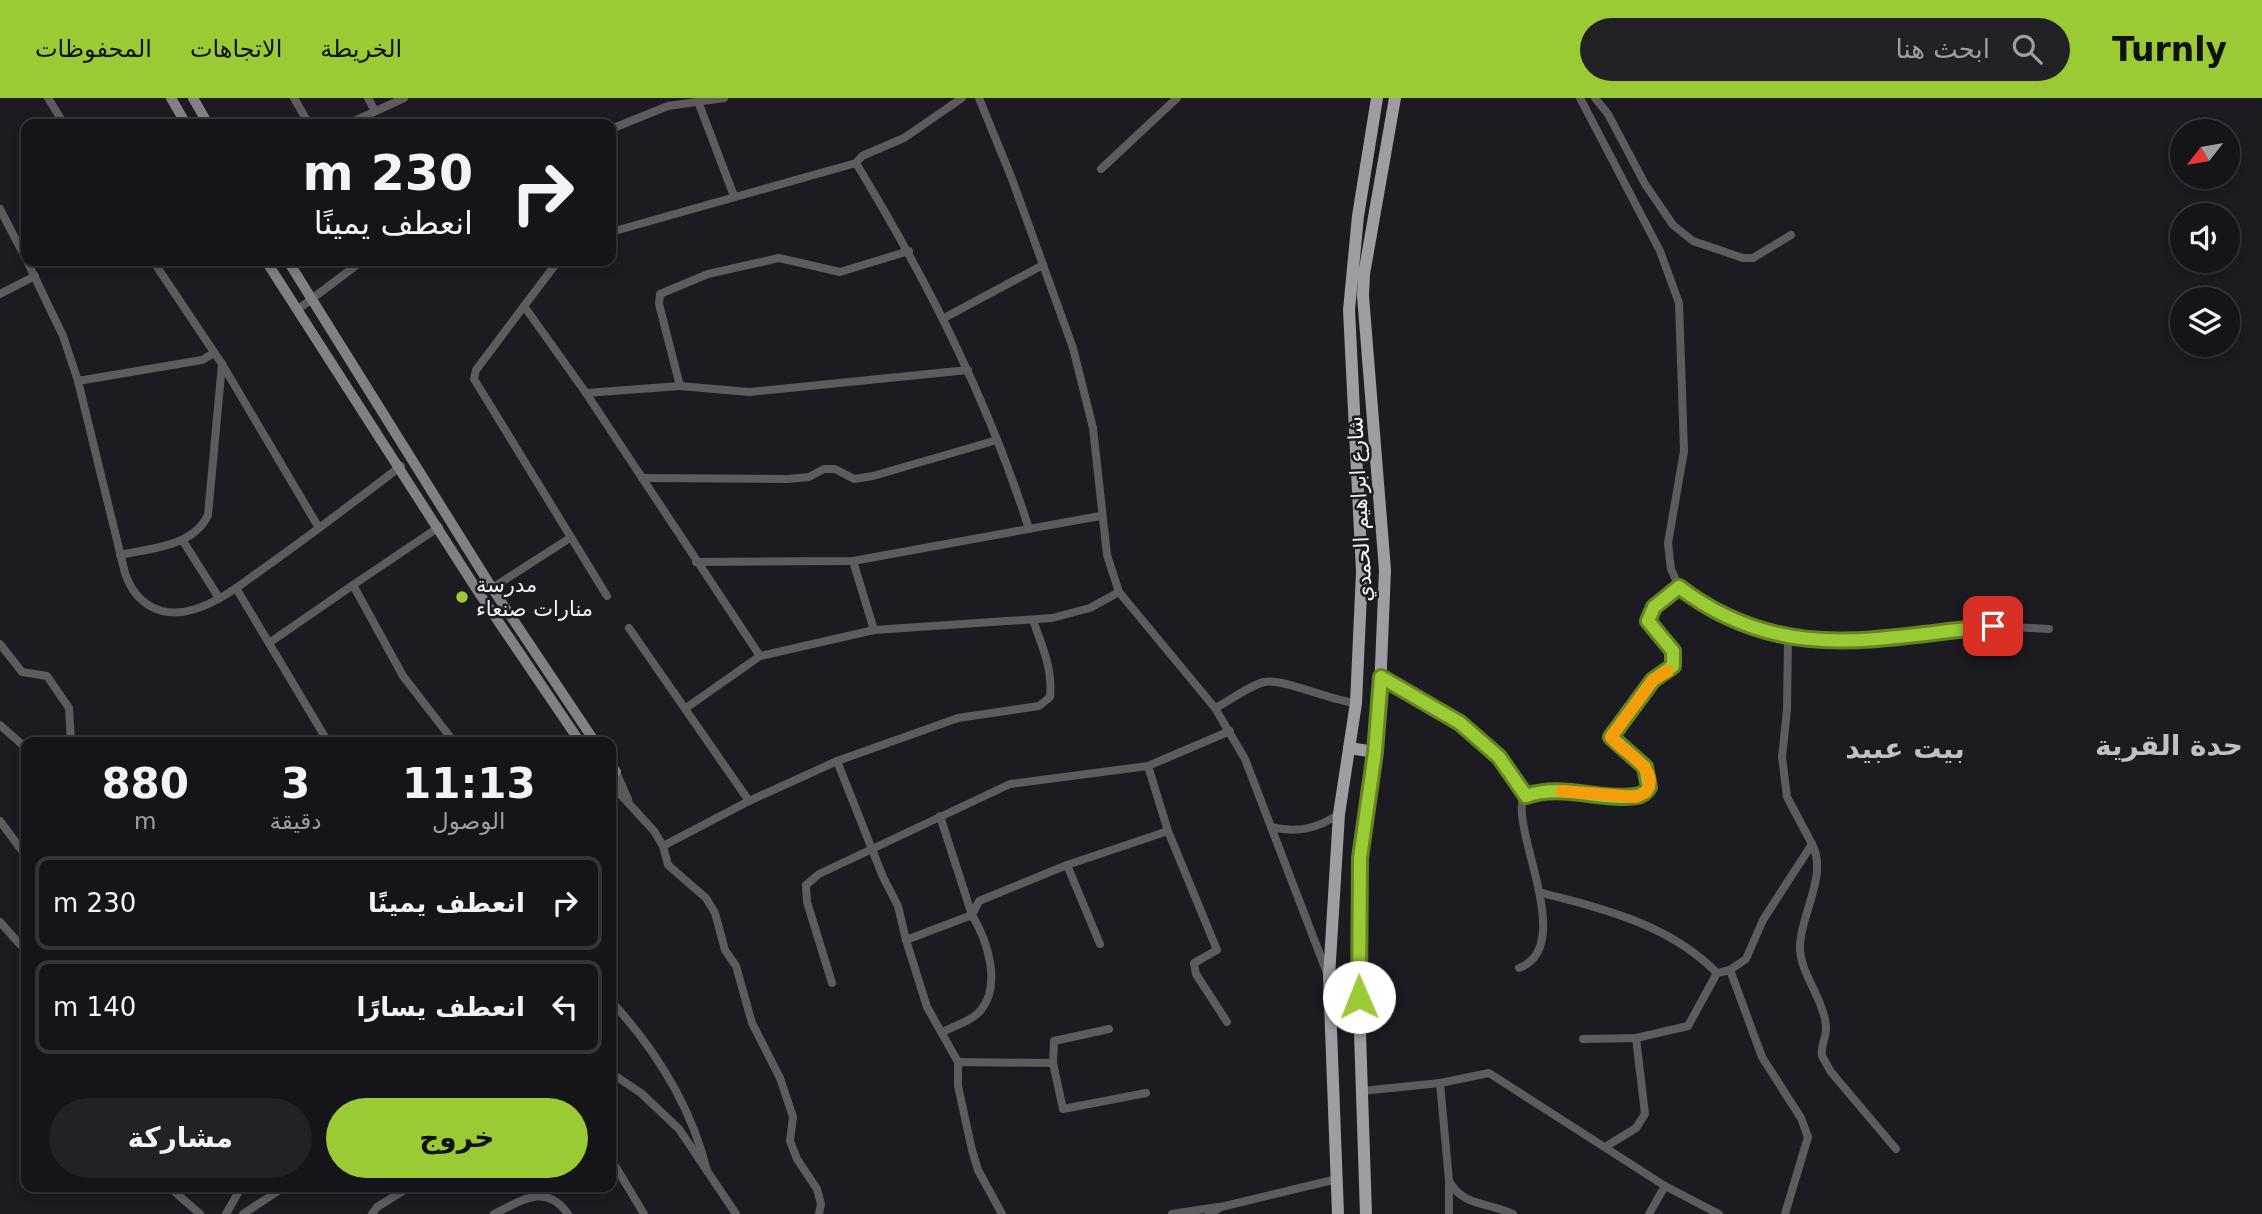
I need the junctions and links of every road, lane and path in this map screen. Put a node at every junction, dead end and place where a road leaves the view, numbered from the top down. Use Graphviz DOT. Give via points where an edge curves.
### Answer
graph roads {
  1 [pos="48,98"];
  2 [pos="171,98"];
  3 [pos="193,98"];
  4 [pos="294,98"];
  5 [pos="368,98"];
  6 [pos="404,98"];
  7 [pos="663,98"];
  8 [pos="724,98"];
  9 [pos="962,98"];
  10 [pos="979,98"];
  11 [pos="1177,98"];
  12 [pos="1377,98"];
  13 [pos="1395,98"];
  14 [pos="1580,98"];
  15 [pos="1595,98"];
  16 [pos="699,104"];
  17 [pos="668,106"];
  18 [pos="375,111"];
  19 [pos="61,119"];
  20 [pos="183,119"];
  21 [pos="205,119"];
  22 [pos="306,119"];
  23 [pos="358,119"];
  24 [pos="616,127"];
  25 [pos="856,163"];
  26 [pos="1101,169"];
  27 [pos="734,196"];
  28 [pos="0,208"];
  29 [pos="1358,216"];
  30 [pos="1375,219"];
  31 [pos="616,231"];
  32 [pos="1791,235"];
  33 [pos="21,248"];
  34 [pos="909,251"];
  35 [pos="1043,264"];
  36 [pos="30,266"];
  37 [pos="156,266"];
  38 [pos="269,266"];
  39 [pos="291,266"];
  40 [pos="355,266"];
  41 [pos="554,266"];
  42 [pos="35,276"];
  43 [pos="0,294"];
  44 [pos="311,300"];
  45 [pos="524,306"];
  46 [pos="296,310"];
  47 [pos="944,318"];
  48 [pos="1349,337"];
  49 [pos="1368,338"];
  50 [pos="214,352"];
  51 [pos="222,364"];
  52 [pos="968,370"];
  53 [pos="78,381"];
  54 [pos="680,386"];
  55 [pos="586,393"];
  56 [pos="997,440"];
  57 [pos="401,466"];
  58 [pos="642,478"];
  59 [pos="1100,516"];
  60 [pos="439,527"];
  61 [pos="319,528"];
  62 [pos="1029,529"];
  63 [pos="570,537"];
  64 [pos="183,541"];
  65 [pos="120,555"];
  66 [pos="853,561"];
  67 [pos="696,562"];
  68 [pos="353,585"];
  69 [pos="1679,587"];
  70 [pos="236,588"];
  71 [pos="492,588"];
  72 [pos="1119,592"];
  73 [pos="607,596"];
  74 [pos="219,598"];
  75 [pos="1032,620"];
  76 [pos="629,628"];
  77 [pos="2049,629"];
  78 [pos="874,630"];
  79 [pos="1788,638"];
  80 [pos="268,643"];
  81 [pos="0,644"];
  82 [pos="760,656"];
  83 [pos="1381,677"];
  84 [pos="1356,703"];
  85 [pos="686,708"];
  86 [pos="1215,708"];
  87 [pos="0,725"];
  88 [pos="1230,731"];
  89 [pos="71,737"];
  90 [pos="325,737"];
  91 [pos="450,737"];
  92 [pos="577,737"];
  93 [pos="592,737"];
  94 [pos="21,744"];
  95 [pos="1349,748"];
  96 [pos="1375,752"];
  97 [pos="837,761"];
  98 [pos="1148,766"];
  99 [pos="616,775"];
  100 [pos="616,790"];
  101 [pos="1526,796"];
  102 [pos="749,801"];
  103 [pos="632,808"];
  104 [pos="1339,814"];
  105 [pos="940,816"];
  106 [pos="0,821"];
  107 [pos="1271,827"];
  108 [pos="1168,831"];
  109 [pos="1812,844"];
  110 [pos="663,846"];
  111 [pos="873,847"];
  112 [pos="21,849"];
  113 [pos="1067,865"];
  114 [pos="1542,893"];
  115 [pos="972,915"];
  116 [pos="0,922"];
  117 [pos="905,940"];
  118 [pos="1100,944"];
  119 [pos="21,945"];
  120 [pos="1519,968"];
  121 [pos="1730,970"];
  122 [pos="1717,973"];
  123 [pos="1329,977"];
  124 [pos="832,983"];
  125 [pos="616,1007"];
  126 [pos="1227,1022"];
  127 [pos="1109,1029"];
  128 [pos="942,1032"];
  129 [pos="1636,1038"];
  130 [pos="1583,1039"];
  131 [pos="958,1062"];
  132 [pos="1053,1063"];
  133 [pos="616,1076"];
  134 [pos="1440,1083"];
  135 [pos="1362,1090"];
  136 [pos="1146,1093"];
  137 [pos="1605,1147"];
  138 [pos="1896,1149"];
  139 [pos="616,1167"];
  140 [pos="707,1171"];
  141 [pos="1337,1179"];
  142 [pos="1449,1181"];
  143 [pos="1665,1186"];
  144 [pos="180,1192"];
  145 [pos="239,1192"];
  146 [pos="277,1192"];
  147 [pos="401,1192"];
  148 [pos="1221,1207"];
  149 [pos="200,1214"];
  150 [pos="226,1214"];
  151 [pos="243,1214"];
  152 [pos="372,1214"];
  153 [pos="494,1214"];
  154 [pos="568,1214"];
  155 [pos="644,1214"];
  156 [pos="736,1214"];
  157 [pos="819,1214"];
  158 [pos="1002,1214"];
  159 [pos="1172,1214"];
  160 [pos="1209,1214"];
  161 [pos="1338,1214"];
  162 [pos="1366,1214"];
  163 [pos="1448,1214"];
  164 [pos="1513,1214"];
  165 [pos="1649,1214"];
  166 [pos="1716,1214"];
  167 [pos="1785,1214"];
  1 -- 19 [label="street"];
  2 -- 20 [label="street"];
  3 -- 21 [label="street"];
  4 -- 22 [label="street"];
  5 -- 18 [label="street"];
  6 -- 18 [label="street"];
  7 -- 17 [label="street"];
  8 -- 16 [label="street"];
  9 -- 25 [label="street" via="904,138"];
  10 -- 35 [label="street"];
  11 -- 26 [label="street"];
  12 -- 29 [label="main road, شارع ابراهيم الحمدي"];
  13 -- 30 [label="main road, شارع ابراهيم الحمدي"];
  14 -- 69 [label="street" via="1660,251 1679,303 1684,451 1668,544"];
  15 -- 32 [label="street" via="1644,184 1673,225 1693,241 1753,258"];
  16 -- 17 [label="street"];
  16 -- 27 [label="street"];
  17 -- 24 [label="street"];
  18 -- 23 [label="street"];
  25 -- 27 [label="street"];
  25 -- 34 [label="street"];
  27 -- 31 [label="street"];
  28 -- 33 [label="street"];
  29 -- 30 [label="main road"];
  29 -- 48 [label="main road, شارع ابراهيم الحمدي"];
  30 -- 49 [label="main road, شارع ابراهيم الحمدي" via="1364,274"];
  34 -- 47 [label="street"];
  34 -- 54 [label="street" via="840,272 779,258 668,288 660,294 659,304"];
  35 -- 47 [label="street"];
  35 -- 59 [label="street" via="1073,348 1093,428"];
  36 -- 42 [label="street"];
  37 -- 50 [label="street"];
  38 -- 46 [label="street"];
  39 -- 44 [label="street"];
  40 -- 44 [label="street"];
  41 -- 45 [label="street"];
  42 -- 43 [label="street"];
  42 -- 53 [label="street" via="64,336"];
  44 -- 46 [label="street"];
  44 -- 71 [label="street"];
  45 -- 55 [label="street"];
  45 -- 63 [label="street" via="474,379"];
  46 -- 57 [label="street"];
  47 -- 52 [label="street"];
  48 -- 49 [label="main road"];
  48 -- 84 [label="main road, شارع ابراهيم الحمدي" via="1362,572"];
  49 -- 83 [label="main road, شارع ابراهيم الحمدي" via="1385,570"];
  50 -- 51 [label="street"];
  50 -- 53 [label="street" via="202,360"];
  51 -- 61 [label="street"];
  51 -- 64 [label="street" via="208,515"];
  52 -- 54 [label="street" via="749,392"];
  52 -- 56 [label="street"];
  53 -- 65 [label="street"];
  54 -- 55 [label="street"];
  55 -- 58 [label="street"];
  56 -- 58 [label="street" via="854,479 835,469 788,479"];
  56 -- 62 [label="street"];
  57 -- 60 [label="street"];
  57 -- 61 [label="street"];
  58 -- 67 [label="street"];
  59 -- 62 [label="street"];
  59 -- 72 [label="street"];
  60 -- 68 [label="street"];
  60 -- 92 [label="street"];
  61 -- 70 [label="street"];
  62 -- 66 [label="street"];
  63 -- 71 [label="street"];
  63 -- 73 [label="street"];
  64 -- 65 [label="street"];
  64 -- 74 [label="street"];
  65 -- 74 [label="street" via="131,592 142,604 191,611"];
  66 -- 67 [label="street"];
  66 -- 78 [label="street"];
  67 -- 82 [label="street"];
  68 -- 80 [label="street"];
  68 -- 91 [label="street" via="403,676"];
  69 -- 79 [label="street" via="1704,606 1736,621"];
  69 -- 101 [label="street" via="1654,607 1648,621 1673,651 1673,666 1653,680 1611,737 1645,767 1650,781 1646,792 1636,797 1564,791"];
  70 -- 74 [label="street"];
  70 -- 80 [label="street"];
  71 -- 93 [label="street"];
  72 -- 75 [label="street" via="1090,608"];
  72 -- 86 [label="street"];
  75 -- 78 [label="street"];
  75 -- 97 [label="street" via="1052,684 1050,697 1039,706 958,718"];
  76 -- 85 [label="street"];
  77 -- 79 [label="street" via="1993,626 1842,642"];
  78 -- 82 [label="street"];
  79 -- 109 [label="street" via="1782,757 1787,797"];
  80 -- 90 [label="street"];
  81 -- 89 [label="street" via="22,672 47,676 69,708"];
  82 -- 85 [label="street"];
  83 -- 96 [label="main road, شارع ابراهيم الحمدي"];
  83 -- 101 [label="street" via="1460,723 1499,757"];
  84 -- 86 [label="street" via="1265,682"];
  84 -- 95 [label="main road, شارع ابراهيم الحمدي"];
  85 -- 102 [label="street"];
  86 -- 88 [label="street"];
  87 -- 94 [label="street"];
  88 -- 98 [label="street"];
  88 -- 107 [label="street"];
  95 -- 96 [label="main road"];
  95 -- 104 [label="main road, شارع ابراهيم الحمدي"];
  96 -- 135 [label="main road, شارع ابراهيم الحمدي" via="1360,858"];
  97 -- 102 [label="street"];
  97 -- 111 [label="street"];
  98 -- 105 [label="street" via="1010,784"];
  98 -- 108 [label="street"];
  99 -- 103 [label="street"];
  100 -- 103 [label="street"];
  101 -- 114 [label="street" via="1521,808"];
  102 -- 110 [label="street"];
  103 -- 110 [label="street"];
  104 -- 107 [label="street" via="1307,829"];
  104 -- 123 [label="main road, شارع ابراهيم الحمدي"];
  105 -- 111 [label="street"];
  105 -- 115 [label="street"];
  106 -- 112 [label="street"];
  107 -- 123 [label="street"];
  108 -- 113 [label="street"];
  108 -- 126 [label="street" via="1217,950 1194,963 1196,974"];
  109 -- 121 [label="street" via="1763,920 1746,958"];
  109 -- 138 [label="street" via="1817,854 1816,874 1800,960 1819,995 1826,1022 1828,1035 1822,1056"];
  110 -- 157 [label="street" via="668,865 706,898 715,913 752,1023 780,1078 793,1117 790,1141 817,1189"];
  111 -- 117 [label="street" via="898,906"];
  111 -- 124 [label="street" via="806,885"];
  113 -- 115 [label="street" via="979,901"];
  113 -- 118 [label="street"];
  114 -- 120 [label="street" via="1539,947 1529,964"];
  114 -- 122 [label="street" via="1657,929 1680,941"];
  115 -- 117 [label="street"];
  115 -- 128 [label="street" via="992,971 988,997 980,1012"];
  116 -- 119 [label="street"];
  117 -- 128 [label="street" via="927,1007"];
  121 -- 122 [label="street"];
  121 -- 167 [label="street" via="1762,1057 1808,1137"];
  122 -- 129 [label="street" via="1688,1026"];
  123 -- 141 [label="main road, شارع ابراهيم الحمدي"];
  125 -- 140 [label="street" via="658,1057 691,1122"];
  127 -- 132 [label="street" via="1054,1041"];
  128 -- 131 [label="street"];
  129 -- 130 [label="street"];
  129 -- 137 [label="street" via="1645,1114 1636,1128"];
  131 -- 132 [label="street"];
  131 -- 158 [label="street" via="958,1086 972,1150"];
  132 -- 136 [label="street" via="1063,1109"];
  133 -- 140 [label="street" via="679,1129"];
  134 -- 135 [label="street"];
  134 -- 137 [label="street" via="1489,1073"];
  134 -- 142 [label="street"];
  135 -- 162 [label="main road, شارع ابراهيم الحمدي"];
  137 -- 143 [label="street"];
  139 -- 155 [label="street"];
  140 -- 156 [label="street"];
  141 -- 148 [label="street"];
  141 -- 161 [label="main road, شارع ابراهيم الحمدي"];
  142 -- 163 [label="street"];
  142 -- 164 [label="street" via="1465,1200"];
  143 -- 165 [label="street"];
  143 -- 166 [label="street"];
  144 -- 149 [label="street"];
  145 -- 150 [label="street"];
  146 -- 151 [label="street"];
  147 -- 152 [label="street"];
  148 -- 159 [label="street"];
  148 -- 160 [label="street"];
  153 -- 154 [label="street" via="531,1195 548,1198"];
}
